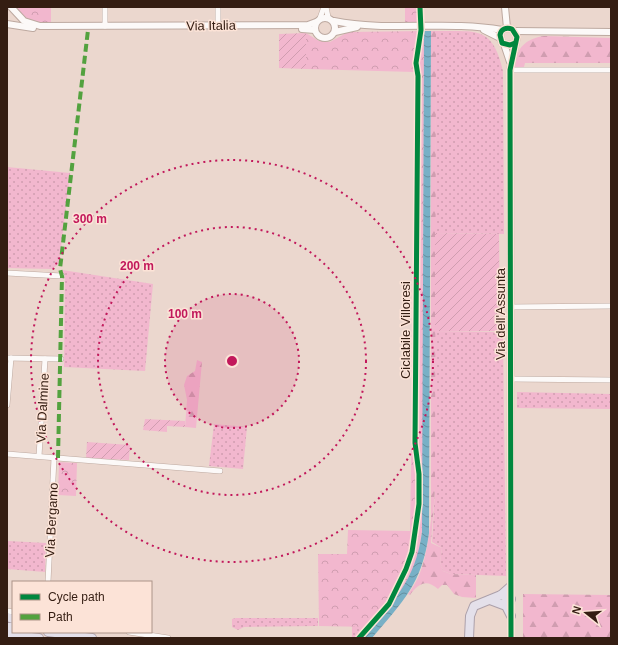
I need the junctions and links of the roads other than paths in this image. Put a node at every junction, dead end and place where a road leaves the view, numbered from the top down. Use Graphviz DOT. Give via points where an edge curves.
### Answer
graph roads {
  1 [pos="11,7"];
  2 [pos="105,7"];
  3 [pos="218,7"];
  4 [pos="325,7"];
  5 [pos="505,7"];
  6 [pos="331,19"];
  7 [pos="318,20"];
  8 [pos="7,24"];
  9 [pos="218,25"];
  10 [pos="105,26"];
  11 [pos="366,26"];
  12 [pos="201,28"];
  13 [pos="236,28"];
  14 [pos="481,28"];
  15 [pos="123,29"];
  16 [pos="505,29"];
  17 [pos="83,30"];
  18 [pos="315,30"];
  19 [pos="535,30"];
  20 [pos="515,31"];
  21 [pos="335,32"];
  22 [pos="611,32"];
  23 [pos="500,38"];
  24 [pos="515,41"];
  25 [pos="504,44"];
  26 [pos="510,67"];
  27 [pos="611,70"];
  28 [pos="7,273"];
  29 [pos="62,276"];
  30 [pos="611,306"];
  31 [pos="511,307"];
  32 [pos="9,358"];
  33 [pos="45,359"];
  34 [pos="61,359"];
  35 [pos="511,379"];
  36 [pos="611,380"];
  37 [pos="7,405"];
  38 [pos="7,454"];
  39 [pos="39,456"];
  40 [pos="54,458"];
  41 [pos="7,461"];
  42 [pos="220,471"];
  43 [pos="48,580"];
  44 [pos="510,587"];
  45 [pos="501,595"];
  46 [pos="511,599"];
  47 [pos="490,600"];
  48 [pos="503,604"];
  49 [pos="511,616"];
  50 [pos="56,633"];
  51 [pos="71,633"];
  52 [pos="136,633"];
  53 [pos="7,634"];
  54 [pos="39,638"];
  55 [pos="93,638"];
  56 [pos="168,638"];
  57 [pos="469,638"];
  58 [pos="511,638"];
  1 -- 10 [label="street, Via Italia" via="24,21 40,26"];
  2 -- 10 [label="street"];
  3 -- 9 [label="street"];
  4 -- 6 [label="street"];
  4 -- 7 [label="street"];
  5 -- 16 [label="street"];
  6 -- 7 [label="street"];
  6 -- 11 [label="street"];
  6 -- 21 [label="street"];
  7 -- 9 [label="street, Via Italia" via="308,25"];
  7 -- 18 [label="street"];
  8 -- 17 [label="street, Via Italia" via="40,30"];
  9 -- 10 [label="street, Via Italia"];
  9 -- 12 [label="street"];
  9 -- 13 [label="street"];
  10 -- 15 [label="street, Via Italia"];
  10 -- 17 [label="street, Via Italia"];
  11 -- 14 [label="street"];
  11 -- 21 [label="street"];
  12 -- 13 [label="street, Via Italia"];
  12 -- 15 [label="street, Via Italia"];
  13 -- 18 [label="street, Via Italia"];
  14 -- 16 [label="street"];
  14 -- 23 [label="street"];
  15 -- 17 [label="street, Via Italia"];
  16 -- 20 [label="street"];
  16 -- 23 [label="street"];
  18 -- 21 [label="street" via="323,38"];
  19 -- 20 [label="street"];
  19 -- 22 [label="street"];
  19 -- 24 [label="street"];
  20 -- 24 [label="street"];
  23 -- 25 [label="street"];
  24 -- 25 [label="street" via="510,45"];
  24 -- 26 [label="street, Via dell'Assunta"];
  25 -- 26 [label="street, Via dell'Assunta"];
  26 -- 27 [label="street"];
  26 -- 31 [label="street, Via dell'Assunta"];
  28 -- 29 [label="street"];
  30 -- 31 [label="street"];
  31 -- 35 [label="street, Via dell'Assunta"];
  32 -- 33 [label="street"];
  32 -- 37 [label="street"];
  33 -- 34 [label="street"];
  33 -- 39 [label="street, Via Dalmine"];
  35 -- 36 [label="street"];
  35 -- 44 [label="street, Via dell'Assunta"];
  38 -- 39 [label="street"];
  38 -- 41 [label="street"];
  39 -- 40 [label="street"];
  40 -- 42 [label="street"];
  40 -- 43 [label="street, Via Bergamo"];
  44 -- 45 [label="highway"];
  44 -- 46 [label="street, Via dell'Assunta"];
  45 -- 46 [label="highway"];
  45 -- 47 [label="highway"];
  46 -- 48 [label="highway"];
  46 -- 49 [label="street, Via dell'Assunta"];
  47 -- 48 [label="highway"];
  47 -- 57 [label="highway" via="477,603 471,609"];
  48 -- 49 [label="highway"];
  49 -- 58 [label="street, Via dell'Assunta"];
  50 -- 55 [label="highway"];
  51 -- 55 [label="highway"];
  52 -- 56 [label="street"];
  53 -- 54 [label="highway"];
}
